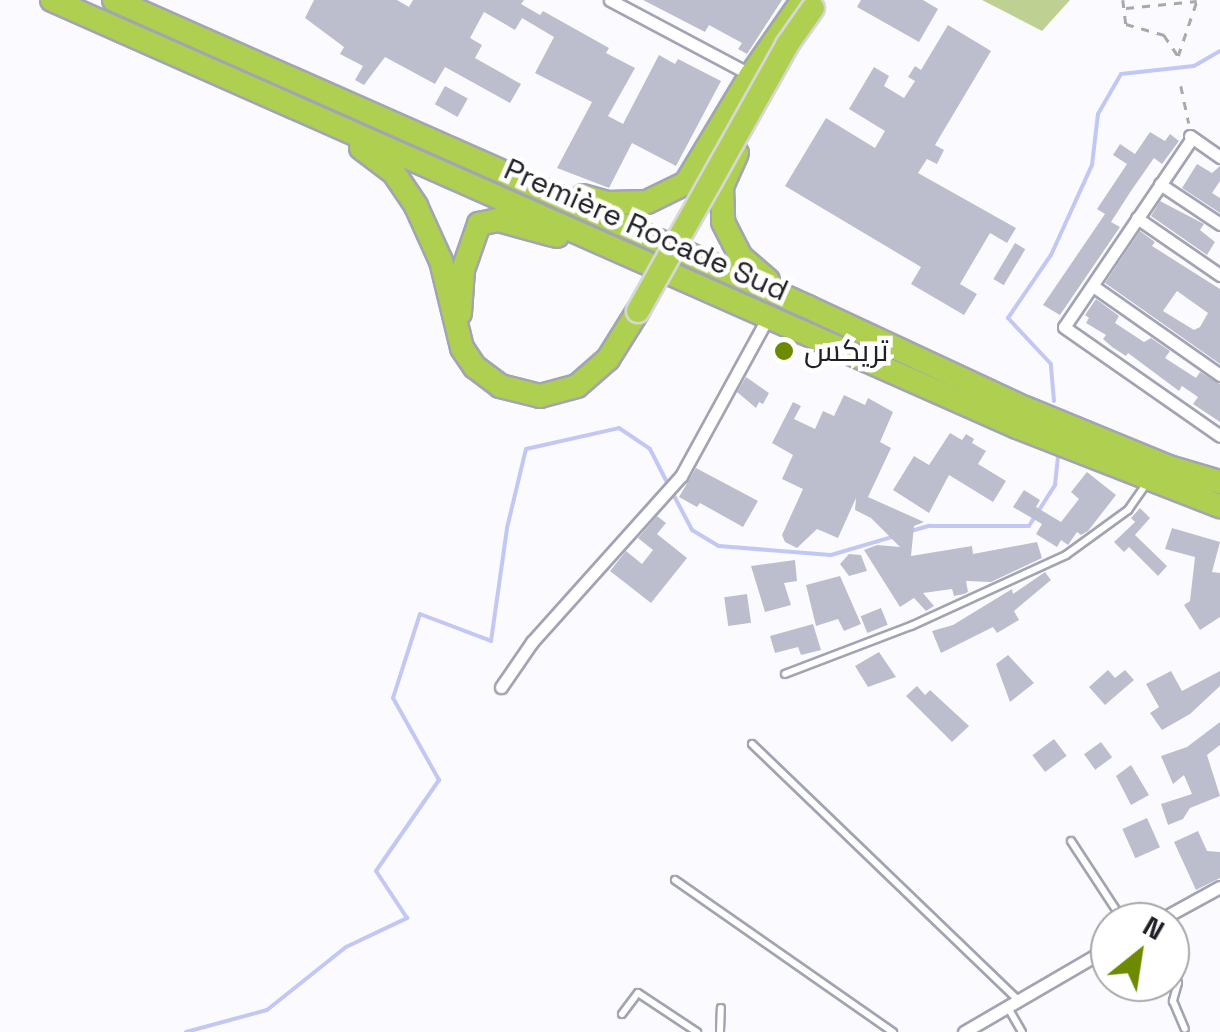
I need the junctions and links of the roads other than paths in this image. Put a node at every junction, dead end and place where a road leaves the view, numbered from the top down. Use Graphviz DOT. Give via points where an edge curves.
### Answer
graph roads {
  1 [pos="52,0"];
  2 [pos="114,0"];
  3 [pos="610,0"];
  4 [pos="807,4"];
  5 [pos="751,75"];
  6 [pos="290,105"];
  7 [pos="1220,157"];
  8 [pos="1160,184"];
  9 [pos="536,186"];
  10 [pos="1137,218"];
  11 [pos="1220,224"];
  12 [pos="610,247"];
  13 [pos="1220,275"];
  14 [pos="1093,286"];
  15 [pos="808,307"];
  16 [pos="635,310"];
  17 [pos="768,317"];
  18 [pos="1220,374"];
  19 [pos="1220,436"];
  20 [pos="1148,481"];
  21 [pos="1220,482"];
  22 [pos="1220,506"];
  23 [pos="784,674"];
  24 [pos="501,687"];
  25 [pos="752,744"];
  26 [pos="1071,842"];
  27 [pos="676,880"];
  28 [pos="1220,887"];
  29 [pos="1111,902"];
  30 [pos="1190,903"];
  31 [pos="1090,958"];
  32 [pos="1012,1002"];
  33 [pos="1173,1002"];
  34 [pos="721,1008"];
  35 [pos="622,1014"];
  36 [pos="1186,1029"];
  37 [pos="697,1032"];
  38 [pos="720,1032"];
  39 [pos="893,1032"];
  40 [pos="964,1032"];
  41 [pos="1022,1032"];
  1 -- 6 [label="highway, Première Rocade Sud"];
  2 -- 9 [label="highway, Première Rocade Sud"];
  3 -- 5 [label="street"];
  4 -- 5 [label="highway"];
  4 -- 15 [label="highway" via="720,199 726,232 740,256"];
  4 -- 16 [label="highway, bridge"];
  5 -- 9 [label="highway" via="694,172 672,193 618,204"];
  6 -- 12 [label="highway, Première Rocade Sud"];
  6 -- 16 [label="highway" via="394,172 438,252 462,348 500,386 540,396 577,386 608,359"];
  7 -- 8 [label="street" via="1191,136"];
  8 -- 10 [label="street"];
  8 -- 11 [label="street"];
  9 -- 15 [label="highway, Première Rocade Sud"];
  10 -- 13 [label="street"];
  10 -- 14 [label="street"];
  12 -- 16 [label="highway" via="484,221 463,270 467,345 503,381 530,390 558,388 596,364"];
  12 -- 17 [label="highway, Première Rocade Sud"];
  14 -- 18 [label="street"];
  14 -- 19 [label="street" via="1064,328"];
  15 -- 21 [label="highway, Première Rocade Sud" via="1025,408"];
  17 -- 20 [label="highway, Première Rocade Sud"];
  17 -- 24 [label="street" via="681,476 532,642"];
  20 -- 22 [label="highway, Première Rocade Sud"];
  20 -- 23 [label="lane" via="1128,510 1066,556"];
  25 -- 32 [label="lane"];
  26 -- 29 [label="lane"];
  27 -- 39 [label="lane"];
  28 -- 30 [label="street"];
  31 -- 32 [label="street"];
  32 -- 40 [label="street"];
  32 -- 41 [label="lane"];
  33 -- 36 [label="lane"];
  34 -- 38 [label="lane"];
  35 -- 37 [label="lane" via="638,993"];
}
